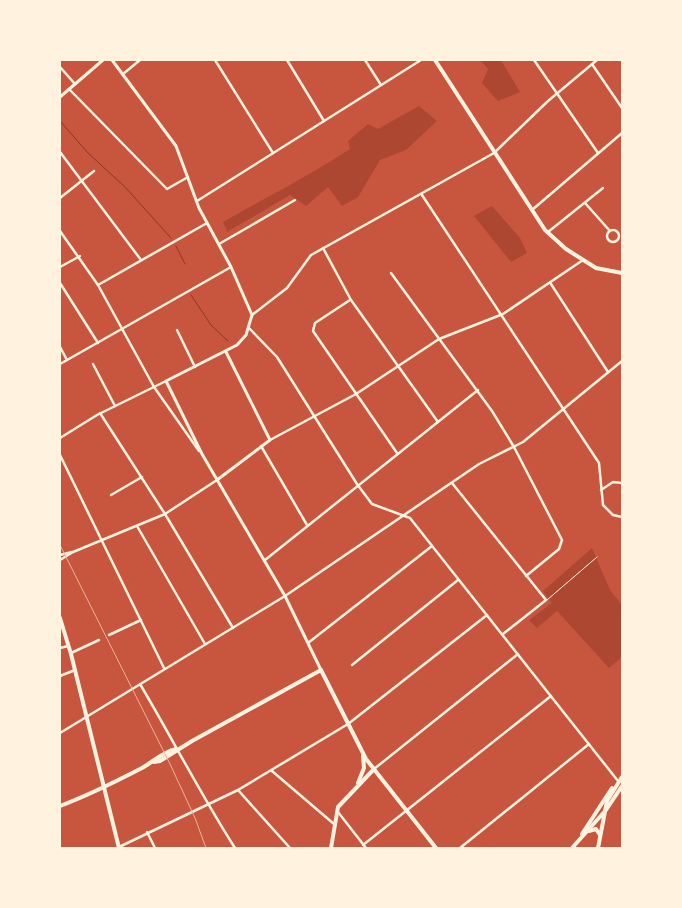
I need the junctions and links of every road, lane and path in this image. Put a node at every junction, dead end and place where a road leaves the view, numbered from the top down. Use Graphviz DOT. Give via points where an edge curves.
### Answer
graph roads {
  1 [pos="103,60"];
  2 [pos="112,60"];
  3 [pos="140,60"];
  4 [pos="215,60"];
  5 [pos="287,60"];
  6 [pos="365,60"];
  7 [pos="421,60"];
  8 [pos="435,60"];
  9 [pos="534,60"];
  10 [pos="597,60"];
  11 [pos="592,64"];
  12 [pos="60,67"];
  13 [pos="123,74"];
  14 [pos="75,84"];
  15 [pos="381,85"];
  16 [pos="69,89"];
  17 [pos="557,94"];
  18 [pos="60,97"];
  19 [pos="622,108"];
  20 [pos="324,121"];
  21 [pos="622,133"];
  22 [pos="60,152"];
  23 [pos="273,153"];
  24 [pos="494,153"];
  25 [pos="598,153"];
  26 [pos="94,171"];
  27 [pos="188,177"];
  28 [pos="81,182"];
  29 [pos="603,188"];
  30 [pos="422,194"];
  31 [pos="60,198"];
  32 [pos="295,200"];
  33 [pos="196,202"];
  34 [pos="586,203"];
  35 [pos="532,210"];
  36 [pos="207,223"];
  37 [pos="60,231"];
  38 [pos="610,231"];
  39 [pos="548,232"];
  40 [pos="219,244"];
  41 [pos="323,248"];
  42 [pos="80,256"];
  43 [pos="141,260"];
  44 [pos="583,260"];
  45 [pos="60,267"];
  46 [pos="231,267"];
  47 [pos="391,273"];
  48 [pos="622,273"];
  49 [pos="60,282"];
  50 [pos="551,284"];
  51 [pos="98,285"];
  52 [pos="350,300"];
  53 [pos="252,315"];
  54 [pos="501,315"];
  55 [pos="249,328"];
  56 [pos="122,329"];
  57 [pos="176,330"];
  58 [pos="439,338"];
  59 [pos="98,343"];
  60 [pos="60,347"];
  61 [pos="226,352"];
  62 [pos="67,360"];
  63 [pos="622,361"];
  64 [pos="60,364"];
  65 [pos="93,364"];
  66 [pos="397,366"];
  67 [pos="195,367"];
  68 [pos="608,372"];
  69 [pos="166,381"];
  70 [pos="154,387"];
  71 [pos="478,390"];
  72 [pos="356,394"];
  73 [pos="115,406"];
  74 [pos="564,410"];
  75 [pos="100,413"];
  76 [pos="314,416"];
  77 [pos="438,422"];
  78 [pos="60,438"];
  79 [pos="270,440"];
  80 [pos="261,446"];
  81 [pos="514,447"];
  82 [pos="397,453"];
  83 [pos="202,454"];
  84 [pos="60,456"];
  85 [pos="142,477"];
  86 [pos="218,480"];
  87 [pos="452,483"];
  88 [pos="622,483"];
  89 [pos="357,484"];
  90 [pos="601,490"];
  91 [pos="111,495"];
  92 [pos="165,514"];
  93 [pos="404,516"];
  94 [pos="622,517"];
  95 [pos="307,525"];
  96 [pos="138,526"];
  97 [pos="102,540"];
  98 [pos="432,546"];
  99 [pos="73,552"];
  100 [pos="60,555"];
  101 [pos="597,557"];
  102 [pos="60,560"];
  103 [pos="265,560"];
  104 [pos="526,576"];
  105 [pos="458,580"];
  106 [pos="285,596"];
  107 [pos="546,600"];
  108 [pos="487,615"];
  109 [pos="60,618"];
  110 [pos="141,620"];
  111 [pos="233,628"];
  112 [pos="503,634"];
  113 [pos="109,635"];
  114 [pos="99,640"];
  115 [pos="308,643"];
  116 [pos="204,644"];
  117 [pos="68,646"];
  118 [pos="60,648"];
  119 [pos="71,653"];
  120 [pos="518,654"];
  121 [pos="352,665"];
  122 [pos="164,668"];
  123 [pos="75,670"];
  124 [pos="321,670"];
  125 [pos="60,676"];
  126 [pos="140,684"];
  127 [pos="551,696"];
  128 [pos="86,716"];
  129 [pos="348,724"];
  130 [pos="60,733"];
  131 [pos="589,744"];
  132 [pos="178,748"];
  133 [pos="363,754"];
  134 [pos="374,769"];
  135 [pos="272,771"];
  136 [pos="622,777"];
  137 [pos="618,781"];
  138 [pos="358,785"];
  139 [pos="622,786"];
  140 [pos="104,789"];
  141 [pos="238,790"];
  142 [pos="207,804"];
  143 [pos="60,806"];
  144 [pos="337,810"];
  145 [pos="606,810"];
  146 [pos="406,811"];
  147 [pos="334,824"];
  148 [pos="147,832"];
  149 [pos="601,836"];
  150 [pos="580,838"];
  151 [pos="363,845"];
  152 [pos="119,847"];
  153 [pos="329,847"];
  154 [pos="155,848"];
  155 [pos="235,848"];
  156 [pos="290,848"];
  157 [pos="366,848"];
  158 [pos="436,848"];
  159 [pos="460,848"];
  160 [pos="572,848"];
  161 [pos="598,848"];
  1 -- 14 [label="street"];
  2 -- 13 [label="street"];
  3 -- 13 [label="street"];
  4 -- 23 [label="street"];
  5 -- 20 [label="street"];
  6 -- 15 [label="street"];
  7 -- 15 [label="street"];
  8 -- 24 [label="main road"];
  9 -- 17 [label="street"];
  10 -- 11 [label="street"];
  11 -- 17 [label="street"];
  11 -- 19 [label="street"];
  12 -- 14 [label="street"];
  13 -- 27 [label="street" via="176,146"];
  14 -- 16 [label="street"];
  15 -- 20 [label="street"];
  16 -- 18 [label="street"];
  16 -- 27 [label="street" via="167,189"];
  17 -- 24 [label="street"];
  17 -- 25 [label="street"];
  20 -- 23 [label="street"];
  21 -- 25 [label="street"];
  22 -- 28 [label="street"];
  23 -- 33 [label="street"];
  24 -- 30 [label="street"];
  24 -- 35 [label="main road"];
  25 -- 35 [label="street"];
  26 -- 28 [label="street"];
  27 -- 33 [label="street"];
  28 -- 31 [label="street"];
  28 -- 43 [label="street"];
  29 -- 34 [label="street"];
  30 -- 41 [label="street"];
  30 -- 54 [label="street"];
  32 -- 40 [label="street"];
  33 -- 36 [label="street"];
  34 -- 38 [label="street"];
  34 -- 39 [label="street"];
  35 -- 39 [label="main road"];
  36 -- 40 [label="street"];
  36 -- 43 [label="street"];
  37 -- 42 [label="street"];
  38 -- 38 [label="street" via="607,239 617,241 618,232"];
  39 -- 44 [label="main road"];
  40 -- 46 [label="street"];
  41 -- 52 [label="street"];
  41 -- 53 [label="street" via="307,259 287,288"];
  42 -- 45 [label="street"];
  42 -- 51 [label="street"];
  43 -- 51 [label="street"];
  44 -- 48 [label="main road" via="596,268"];
  44 -- 50 [label="street"];
  46 -- 53 [label="street"];
  46 -- 56 [label="street"];
  47 -- 58 [label="street"];
  49 -- 59 [label="street"];
  50 -- 54 [label="street"];
  50 -- 68 [label="street"];
  51 -- 56 [label="street"];
  52 -- 66 [label="street"];
  52 -- 72 [label="street" via="316,323 313,331"];
  53 -- 55 [label="street"];
  54 -- 58 [label="street"];
  54 -- 74 [label="street"];
  55 -- 61 [label="street" via="242,340"];
  55 -- 76 [label="street" via="272,349"];
  56 -- 59 [label="street"];
  56 -- 70 [label="street"];
  57 -- 67 [label="street"];
  58 -- 66 [label="street"];
  58 -- 71 [label="street"];
  59 -- 62 [label="street"];
  60 -- 62 [label="street"];
  61 -- 67 [label="street"];
  61 -- 79 [label="street"];
  62 -- 64 [label="street"];
  63 -- 68 [label="street"];
  65 -- 73 [label="street"];
  66 -- 72 [label="street"];
  66 -- 77 [label="street"];
  67 -- 69 [label="street"];
  68 -- 74 [label="street"];
  69 -- 70 [label="street"];
  69 -- 83 [label="street"];
  70 -- 73 [label="street"];
  70 -- 83 [label="street"];
  71 -- 77 [label="street"];
  71 -- 81 [label="street"];
  72 -- 76 [label="street"];
  72 -- 82 [label="street"];
  73 -- 75 [label="street"];
  74 -- 81 [label="street"];
  74 -- 90 [label="street" via="602,468"];
  75 -- 78 [label="street"];
  75 -- 85 [label="street"];
  76 -- 79 [label="street"];
  76 -- 89 [label="street"];
  77 -- 82 [label="street"];
  79 -- 80 [label="street"];
  80 -- 86 [label="street"];
  80 -- 95 [label="street"];
  81 -- 87 [label="street" via="479,464"];
  81 -- 104 [label="street" via="562,540 559,549"];
  82 -- 89 [label="street"];
  83 -- 86 [label="street"];
  84 -- 97 [label="street"];
  85 -- 91 [label="street"];
  85 -- 92 [label="street"];
  86 -- 92 [label="street"];
  86 -- 103 [label="street"];
  87 -- 93 [label="street"];
  87 -- 104 [label="street"];
  88 -- 90 [label="street" via="612,482"];
  89 -- 93 [label="street" via="372,504"];
  89 -- 95 [label="street"];
  90 -- 94 [label="street" via="606,510"];
  92 -- 96 [label="street"];
  92 -- 111 [label="street"];
  93 -- 98 [label="street" via="410,518"];
  93 -- 106 [label="street"];
  95 -- 103 [label="street"];
  96 -- 97 [label="street"];
  96 -- 116 [label="street"];
  97 -- 99 [label="street"];
  97 -- 110 [label="street"];
  98 -- 105 [label="street"];
  98 -- 115 [label="street"];
  99 -- 100 [label="street"];
  99 -- 102 [label="street"];
  101 -- 107 [label="lane"];
  103 -- 106 [label="street"];
  104 -- 107 [label="street"];
  105 -- 108 [label="street"];
  105 -- 121 [label="street"];
  106 -- 111 [label="street"];
  106 -- 115 [label="street"];
  107 -- 112 [label="street"];
  108 -- 112 [label="street"];
  108 -- 129 [label="street"];
  109 -- 117 [label="main road"];
  110 -- 113 [label="street"];
  110 -- 122 [label="street"];
  111 -- 116 [label="street"];
  112 -- 120 [label="street"];
  114 -- 119 [label="street"];
  115 -- 124 [label="street"];
  116 -- 122 [label="street"];
  117 -- 118 [label="street"];
  117 -- 119 [label="main road"];
  119 -- 123 [label="main road"];
  120 -- 127 [label="street"];
  120 -- 134 [label="street"];
  122 -- 126 [label="street"];
  123 -- 125 [label="street"];
  123 -- 128 [label="main road"];
  124 -- 129 [label="main road"];
  124 -- 132 [label="main road"];
  126 -- 128 [label="street"];
  126 -- 132 [label="street"];
  127 -- 131 [label="street"];
  127 -- 146 [label="street"];
  128 -- 130 [label="street"];
  128 -- 140 [label="main road"];
  129 -- 133 [label="main road"];
  129 -- 135 [label="street"];
  131 -- 137 [label="street"];
  131 -- 159 [label="street"];
  132 -- 140 [label="main road" via="160,761"];
  132 -- 142 [label="street"];
  133 -- 134 [label="main road"];
  133 -- 138 [label="main road" via="364,768"];
  134 -- 138 [label="main road"];
  134 -- 146 [label="main road"];
  135 -- 141 [label="street"];
  135 -- 147 [label="street"];
  136 -- 137 [label="main road"];
  137 -- 145 [label="main road" via="607,801"];
  137 -- 150 [label="main road"];
  138 -- 144 [label="main road"];
  139 -- 145 [label="main road"];
  140 -- 143 [label="main road"];
  140 -- 152 [label="main road"];
  141 -- 142 [label="street"];
  141 -- 156 [label="street"];
  142 -- 148 [label="street"];
  142 -- 155 [label="street"];
  144 -- 147 [label="main road"];
  144 -- 151 [label="street"];
  145 -- 149 [label="main road"];
  145 -- 150 [label="main road"];
  146 -- 151 [label="street"];
  146 -- 158 [label="main road"];
  147 -- 153 [label="main road"];
  148 -- 152 [label="street"];
  148 -- 154 [label="street"];
  149 -- 150 [label="main road" via="592,829"];
  149 -- 161 [label="main road"];
  150 -- 160 [label="main road"];
  151 -- 157 [label="street"];
}
